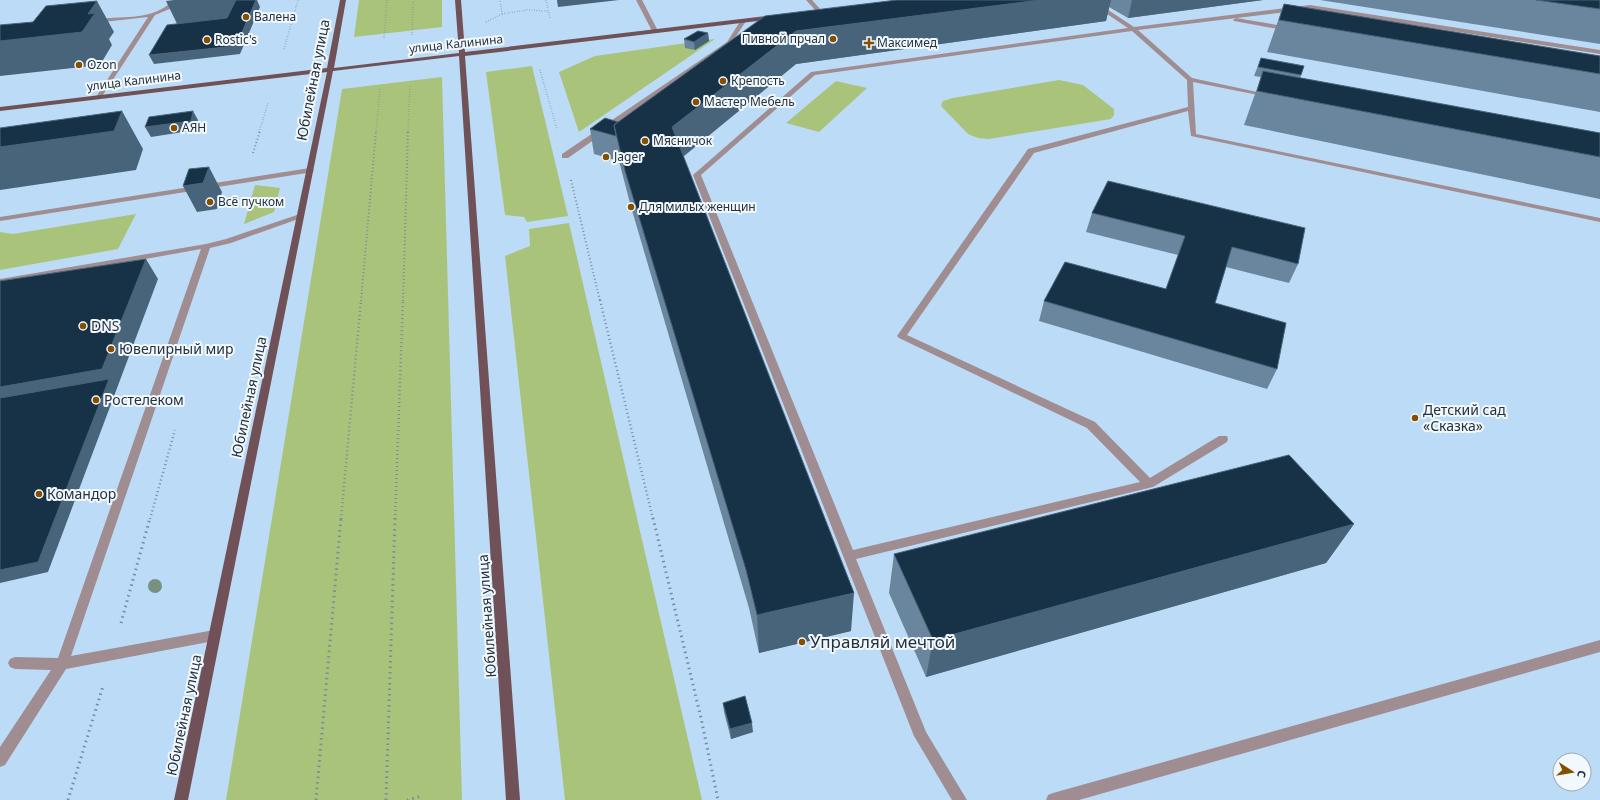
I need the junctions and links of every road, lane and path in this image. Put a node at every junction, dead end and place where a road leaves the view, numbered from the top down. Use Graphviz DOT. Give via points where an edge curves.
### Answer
graph roads {
  1 [pos="176,0"];
  2 [pos="298,0"];
  3 [pos="343,0"];
  4 [pos="387,0"];
  5 [pos="413,0"];
  6 [pos="458,0"];
  7 [pos="500,0"];
  8 [pos="639,0"];
  9 [pos="644,0"];
  10 [pos="809,0"];
  11 [pos="1089,0"];
  12 [pos="827,10"];
  13 [pos="549,11"];
  14 [pos="819,11"];
  15 [pos="812,12"];
  16 [pos="502,14"];
  17 [pos="152,15"];
  18 [pos="781,16"];
  19 [pos="1226,18"];
  20 [pos="743,21"];
  21 [pos="84,22"];
  22 [pos="484,26"];
  23 [pos="1133,29"];
  24 [pos="1296,30"];
  25 [pos="655,31"];
  26 [pos="412,35"];
  27 [pos="384,38"];
  28 [pos="284,50"];
  29 [pos="1600,52"];
  30 [pos="461,54"];
  31 [pos="539,68"];
  32 [pos="330,69"];
  33 [pos="1190,79"];
  34 [pos="410,85"];
  35 [pos="380,88"];
  36 [pos="1275,96"];
  37 [pos="99,97"];
  38 [pos="269,100"];
  39 [pos="1191,108"];
  40 [pos="0,109"];
  41 [pos="566,156"];
  42 [pos="310,170"];
  43 [pos="245,180"];
  44 [pos="300,217"];
  45 [pos="0,219"];
  46 [pos="1600,220"];
  47 [pos="206,246"];
  48 [pos="0,282"];
  49 [pos="177,424"];
  50 [pos="1223,439"];
  51 [pos="1149,484"];
  52 [pos="849,556"];
  53 [pos="214,636"];
  54 [pos="1600,646"];
  55 [pos="112,654"];
  56 [pos="15,663"];
  57 [pos="62,664"];
  58 [pos="0,760"];
  59 [pos="422,796"];
  60 [pos="68,800"];
  61 [pos="181,800"];
  62 [pos="316,800"];
  63 [pos="386,800"];
  64 [pos="407,800"];
  65 [pos="513,800"];
  66 [pos="718,800"];
  67 [pos="960,800"];
  68 [pos="1053,800"];
  1 -- 17 [label="lane" via="172,7"];
  2 -- 28 [label="path"];
  3 -- 32 [label="main road, Юбилейная улица"];
  4 -- 27 [label="path"];
  5 -- 26 [label="path"];
  6 -- 30 [label="main road, Юбилейная улица"];
  7 -- 16 [label="path"];
  8 -- 9 [label="lane"];
  8 -- 25 [label="lane"];
  10 -- 14 [label="lane"];
  11 -- 23 [label="lane"];
  12 -- 14 [label="main road"];
  13 -- 16 [label="path" via="527,10"];
  14 -- 15 [label="main road"];
  16 -- 22 [label="path" via="486,21"];
  17 -- 21 [label="lane"];
  17 -- 37 [label="lane"];
  18 -- 20 [label="main road, улица Калинина"];
  19 -- 23 [label="lane"];
  19 -- 24 [label="lane"];
  19 -- 29 [label="lane" via="1310,7"];
  20 -- 25 [label="main road, улица Калинина"];
  20 -- 41 [label="lane" via="729,43"];
  23 -- 33 [label="lane"];
  23 -- 52 [label="lane" via="813,73 696,175"];
  25 -- 30 [label="main road, улица Калинина"];
  30 -- 32 [label="main road, улица Калинина"];
  30 -- 65 [label="main road, Юбилейная улица"];
  31 -- 41 [label="path"];
  32 -- 37 [label="main road, улица Калинина"];
  32 -- 42 [label="main road, Юбилейная улица"];
  33 -- 36 [label="lane"];
  33 -- 39 [label="lane"];
  34 -- 63 [label="path"];
  35 -- 62 [label="path"];
  37 -- 40 [label="main road, улица Калинина"];
  38 -- 43 [label="path"];
  39 -- 46 [label="lane" via="1193,135"];
  39 -- 51 [label="lane" via="1031,151 902,336 1091,425"];
  41 -- 66 [label="path"];
  42 -- 43 [label="lane"];
  42 -- 44 [label="main road, Юбилейная улица"];
  43 -- 45 [label="lane"];
  44 -- 47 [label="lane"];
  44 -- 53 [label="main road, Юбилейная улица"];
  47 -- 48 [label="lane"];
  47 -- 57 [label="lane"];
  49 -- 55 [label="path"];
  50 -- 51 [label="lane"];
  51 -- 52 [label="lane"];
  52 -- 67 [label="lane" via="921,736"];
  53 -- 55 [label="lane"];
  53 -- 61 [label="main road, Юбилейная улица"];
  54 -- 68 [label="lane"];
  55 -- 57 [label="lane"];
  55 -- 60 [label="path"];
  56 -- 57 [label="lane"];
  57 -- 58 [label="lane"];
  59 -- 64 [label="path"];
}
